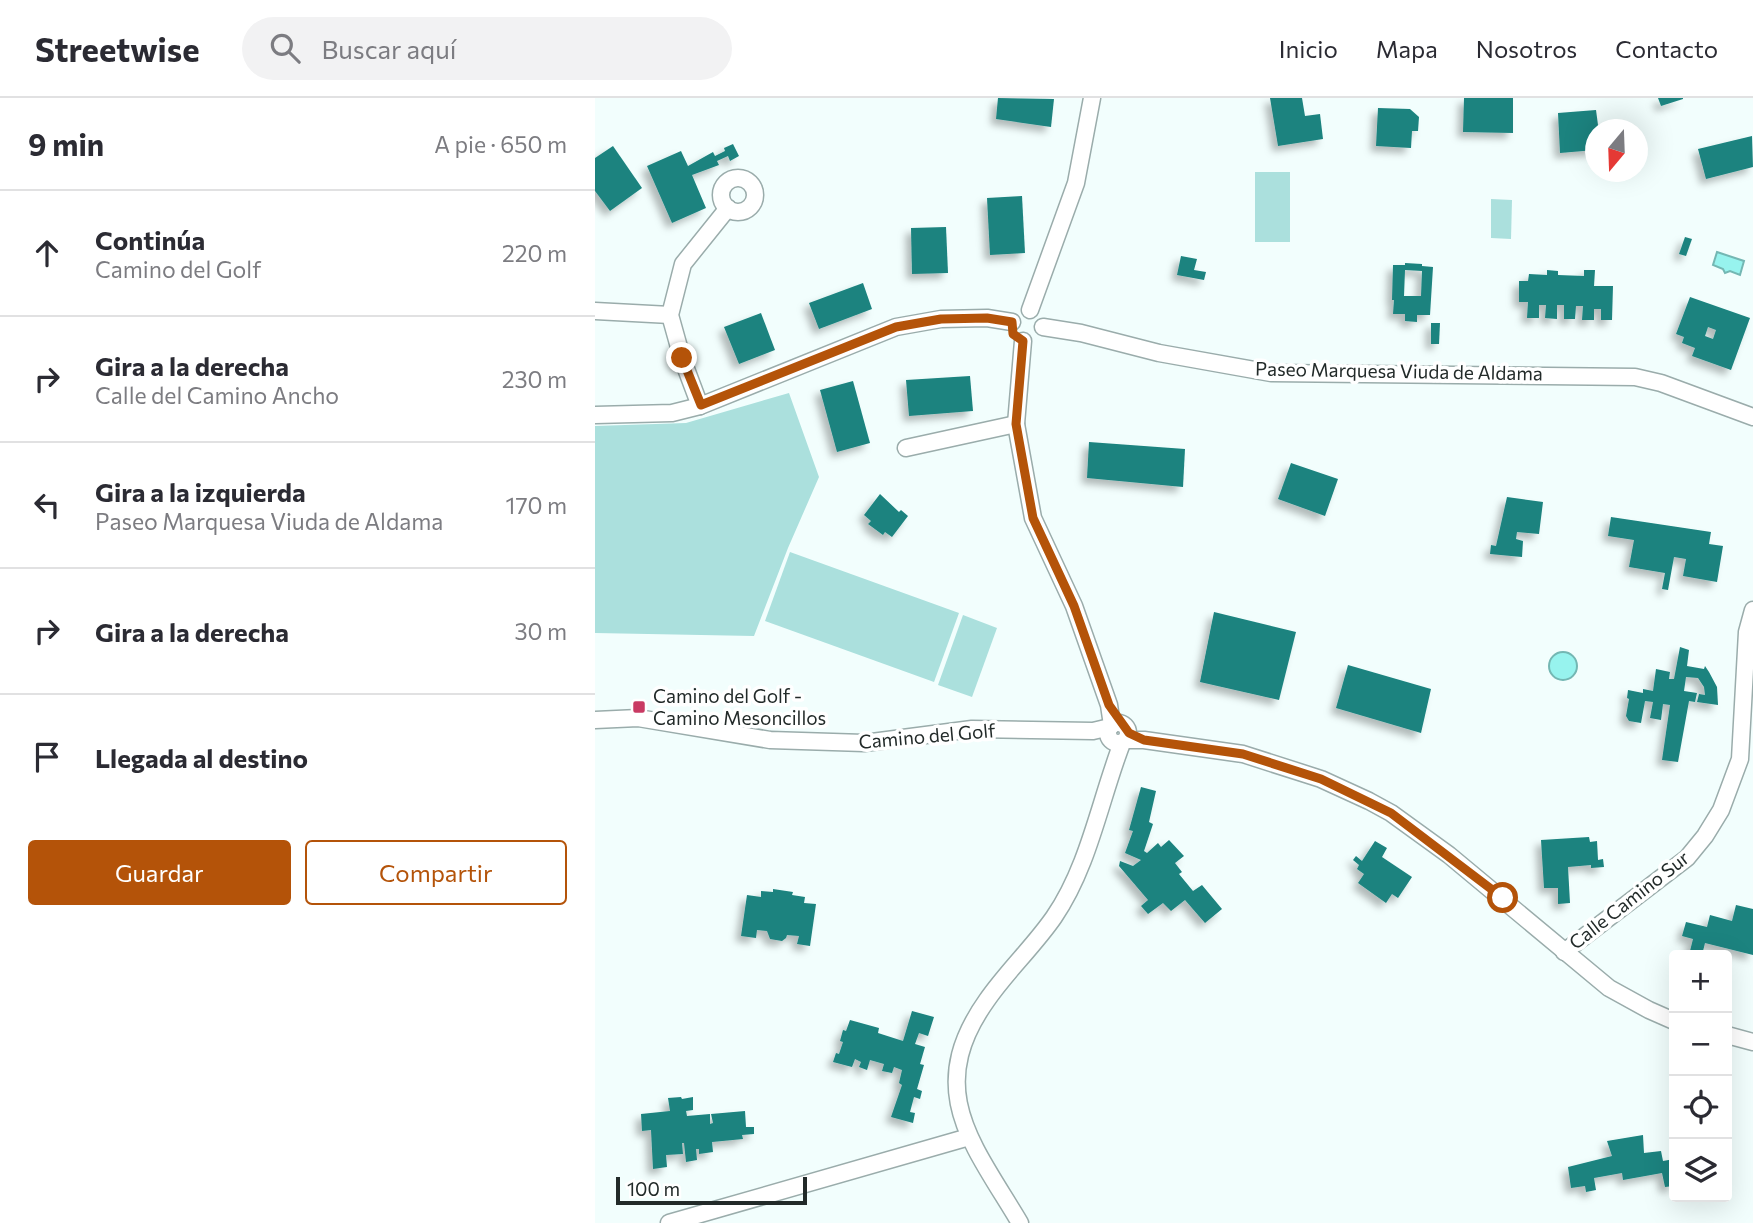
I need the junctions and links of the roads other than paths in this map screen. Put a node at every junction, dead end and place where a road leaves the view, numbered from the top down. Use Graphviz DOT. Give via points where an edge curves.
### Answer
graph roads {
  1 [pos="1093,98"];
  2 [pos="728,208"];
  3 [pos="1030,310"];
  4 [pos="595,311"];
  5 [pos="670,315"];
  6 [pos="1012,322"];
  7 [pos="1043,327"];
  8 [pos="1023,341"];
  9 [pos="701,405"];
  10 [pos="595,415"];
  11 [pos="1753,417"];
  12 [pos="1016,424"];
  13 [pos="906,448"];
  14 [pos="1753,610"];
  15 [pos="595,720"];
  16 [pos="1115,734"];
  17 [pos="1564,952"];
  18 [pos="1669,1019"];
  19 [pos="1732,1036"];
  20 [pos="1753,1042"];
  21 [pos="969,1137"];
  22 [pos="669,1223"];
  23 [pos="1020,1223"];
  1 -- 3 [label="street" via="1076,183"];
  2 -- 5 [label="street" via="683,264"];
  3 -- 6 [label="street"];
  3 -- 7 [label="street" via="1040,316"];
  4 -- 5 [label="street"];
  5 -- 9 [label="street"];
  6 -- 8 [label="street" via="1013,334"];
  6 -- 9 [label="street" via="941,319 896,327"];
  7 -- 8 [label="street" via="1034,340"];
  7 -- 11 [label="street, Paseo Marquesa Viuda de Aldama" via="1271,373 1635,377"];
  8 -- 12 [label="street"];
  9 -- 10 [label="street" via="673,413"];
  12 -- 13 [label="street"];
  12 -- 16 [label="street" via="1033,518 1074,606"];
  14 -- 17 [label="street, Calle Camino Sur" via="1747,632 1740,759 1721,810 1687,858"];
  15 -- 16 [label="street, Camino del Golf" via="638,718 770,740 864,743 972,729"];
  16 -- 17 [label="street, Camino del Golf" via="1243,754 1321,779 1369,801 1449,855"];
  16 -- 21 [label="street" via="1111,770 1078,875 1054,917 987,1000 964,1041 956,1072 956,1102"];
  17 -- 18 [label="street, Camino del Golf" via="1609,988"];
  19 -- 20 [label="street"];
  21 -- 22 [label="street"];
  21 -- 23 [label="street"];
}
